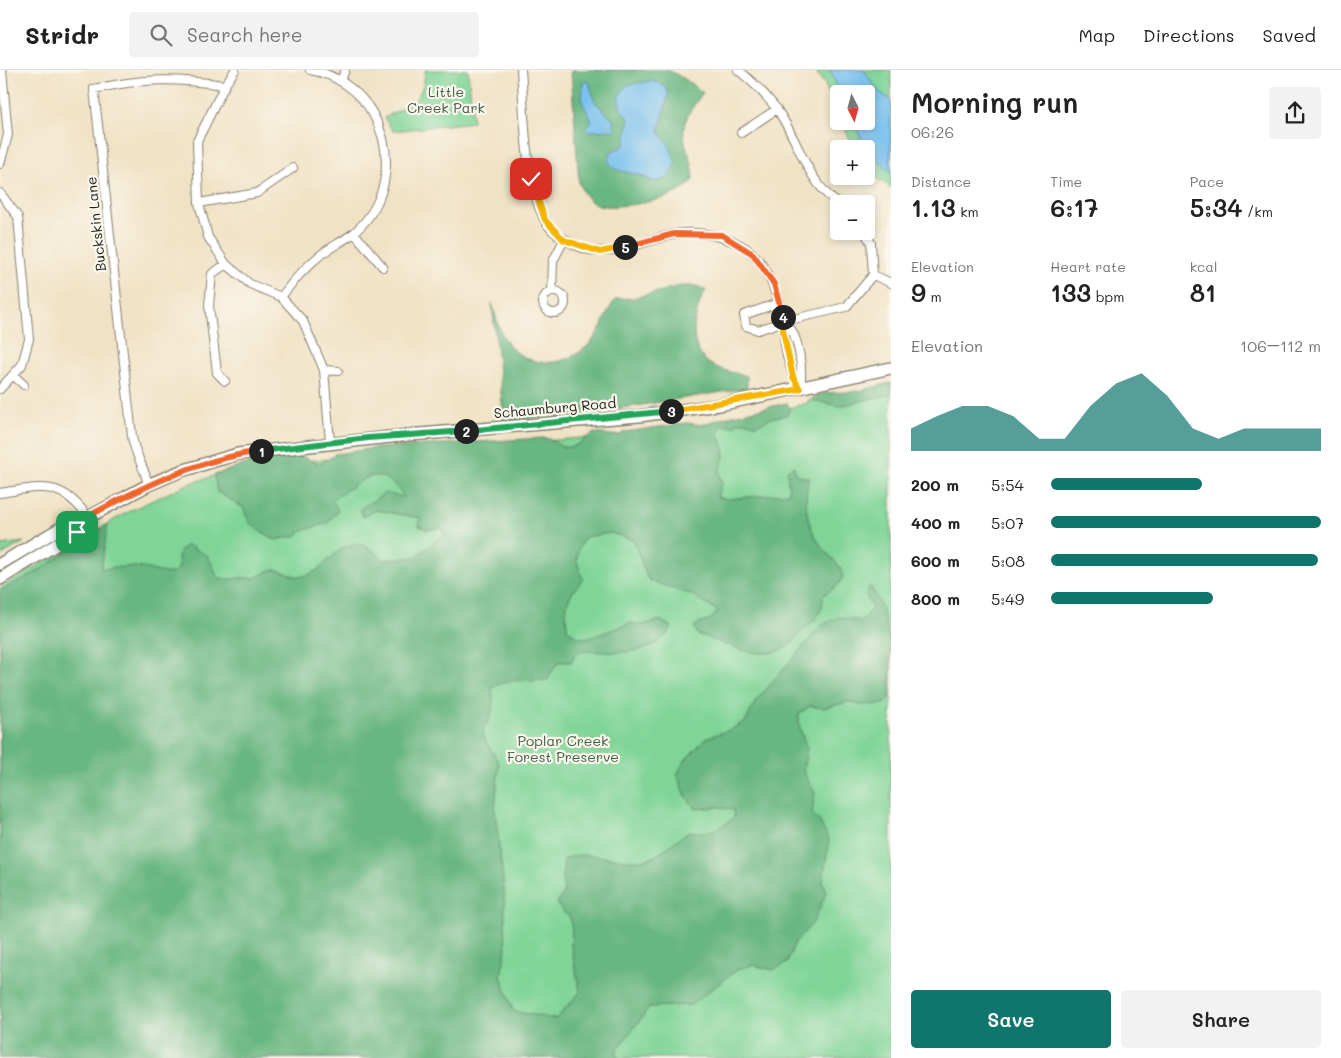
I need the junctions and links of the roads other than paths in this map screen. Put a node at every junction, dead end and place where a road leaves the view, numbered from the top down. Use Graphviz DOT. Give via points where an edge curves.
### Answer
graph roads {
  1 [pos="2,70"];
  2 [pos="235,70"];
  3 [pos="310,70"];
  4 [pos="345,70"];
  5 [pos="521,70"];
  6 [pos="738,70"];
  7 [pos="341,81"];
  8 [pos="225,85"];
  9 [pos="2,91"];
  10 [pos="776,109"];
  11 [pos="741,132"];
  12 [pos="0,164"];
  13 [pos="293,168"];
  14 [pos="0,193"];
  15 [pos="831,195"];
  16 [pos="199,203"];
  17 [pos="354,233"];
  18 [pos="564,240"];
  19 [pos="869,240"];
  20 [pos="226,264"];
  21 [pos="383,267"];
  22 [pos="874,275"];
  23 [pos="891,284"];
  24 [pos="552,291"];
  25 [pos="281,297"];
  26 [pos="778,303"];
  27 [pos="785,321"];
  28 [pos="891,368"];
  29 [pos="324,370"];
  30 [pos="338,371"];
  31 [pos="14,376"];
  32 [pos="226,381"];
  33 [pos="24,385"];
  34 [pos="800,389"];
  35 [pos="0,390"];
  36 [pos="330,442"];
  37 [pos="148,485"];
  38 [pos="0,493"];
  39 [pos="83,520"];
  40 [pos="0,564"];
  41 [pos="0,579"];
  1 -- 9 [label="street"];
  2 -- 8 [label="street"];
  3 -- 7 [label="street"];
  4 -- 7 [label="street"];
  5 -- 18 [label="street" via="531,179 545,220"];
  6 -- 10 [label="street"];
  7 -- 17 [label="street" via="368,105 382,132 387,155 386,176 377,203"];
  8 -- 16 [label="street" via="197,141"];
  8 -- 37 [label="street, Buckskin Lane" via="182,79 133,81 94,89 132,436 138,458 146,470"];
  9 -- 12 [label="street" via="8,135"];
  10 -- 11 [label="street"];
  10 -- 15 [label="street" via="812,175"];
  13 -- 16 [label="street" via="257,193"];
  14 -- 31 [label="street" via="18,218 28,321 28,351"];
  16 -- 20 [label="street" via="208,237"];
  17 -- 21 [label="street"];
  17 -- 25 [label="street" via="313,262"];
  18 -- 24 [label="street" via="552,261"];
  18 -- 26 [label="street" via="600,252 674,234 722,235 753,254 774,284"];
  19 -- 22 [label="street"];
  20 -- 25 [label="street" via="250,284"];
  20 -- 32 [label="street" via="212,274 209,305 217,373"];
  22 -- 23 [label="street"];
  22 -- 27 [label="street" via="846,307"];
  25 -- 29 [label="street" via="302,321"];
  26 -- 27 [label="street"];
  26 -- 27 [label="street" via="744,316 746,326 758,330"];
  27 -- 34 [label="street" via="783,331 793,377"];
  28 -- 34 [label="main road, Schaumburg Road"];
  29 -- 30 [label="street"];
  29 -- 36 [label="street"];
  31 -- 33 [label="street"];
  31 -- 35 [label="street"];
  34 -- 36 [label="main road, Schaumburg Road" via="639,416"];
  36 -- 37 [label="main road, Schaumburg Road" via="238,454"];
  37 -- 39 [label="main road, Schaumburg Road"];
  38 -- 39 [label="street" via="56,489 74,499"];
  39 -- 40 [label="main road" via="69,523"];
  39 -- 41 [label="main road" via="77,532"];
}
